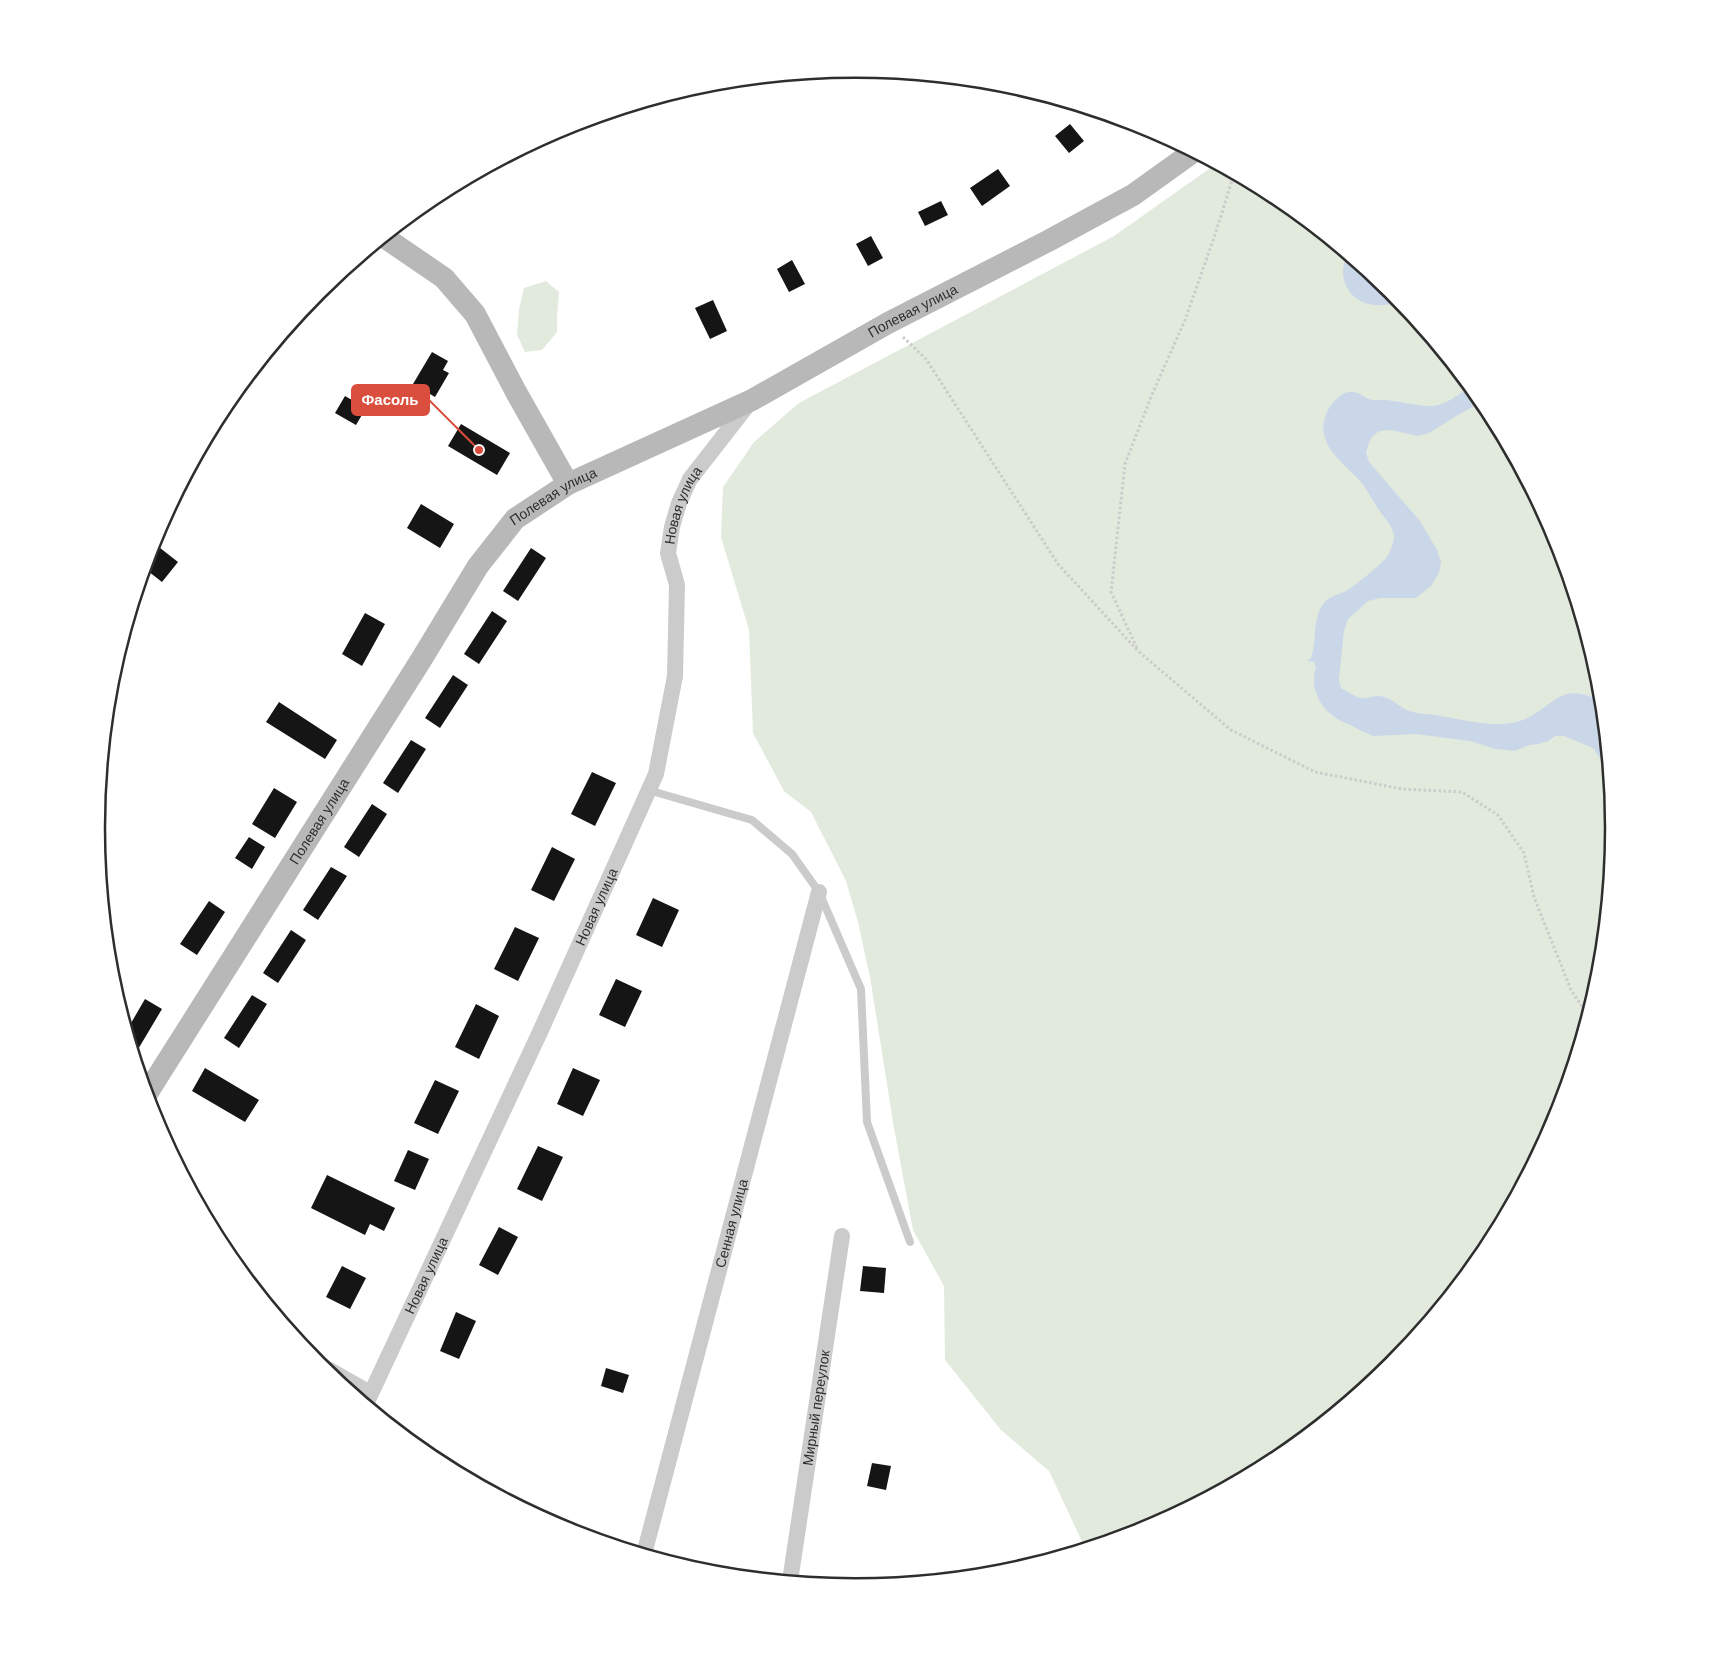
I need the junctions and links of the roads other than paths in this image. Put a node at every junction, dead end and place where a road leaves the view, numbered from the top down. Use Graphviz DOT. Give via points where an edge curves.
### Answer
graph roads {
  1 [pos="1188,156"];
  2 [pos="389,240"];
  3 [pos="752,400"];
  4 [pos="568,484"];
  5 [pos="648,790"];
  6 [pos="819,892"];
  7 [pos="151,1087"];
  8 [pos="842,1236"];
  9 [pos="910,1242"];
  10 [pos="368,1399"];
  11 [pos="645,1548"];
  12 [pos="791,1575"];
  1 -- 3 [label="street, Полевая улица" via="1133,195 888,323"];
  2 -- 4 [label="street" via="444,278 475,314"];
  3 -- 4 [label="street, Полевая улица"];
  3 -- 5 [label="street, Новая улица" via="690,479 672,527 668,553 677,585 675,676 656,774"];
  4 -- 7 [label="street, Полевая улица" via="514,519 478,566"];
  5 -- 6 [label="lane" via="752,820 792,854"];
  5 -- 10 [label="street, Новая улица" via="540,1032"];
  6 -- 9 [label="lane" via="861,989 867,1122"];
  6 -- 11 [label="street, Сенная улица"];
  8 -- 12 [label="street, Мирный переулок"];
}
